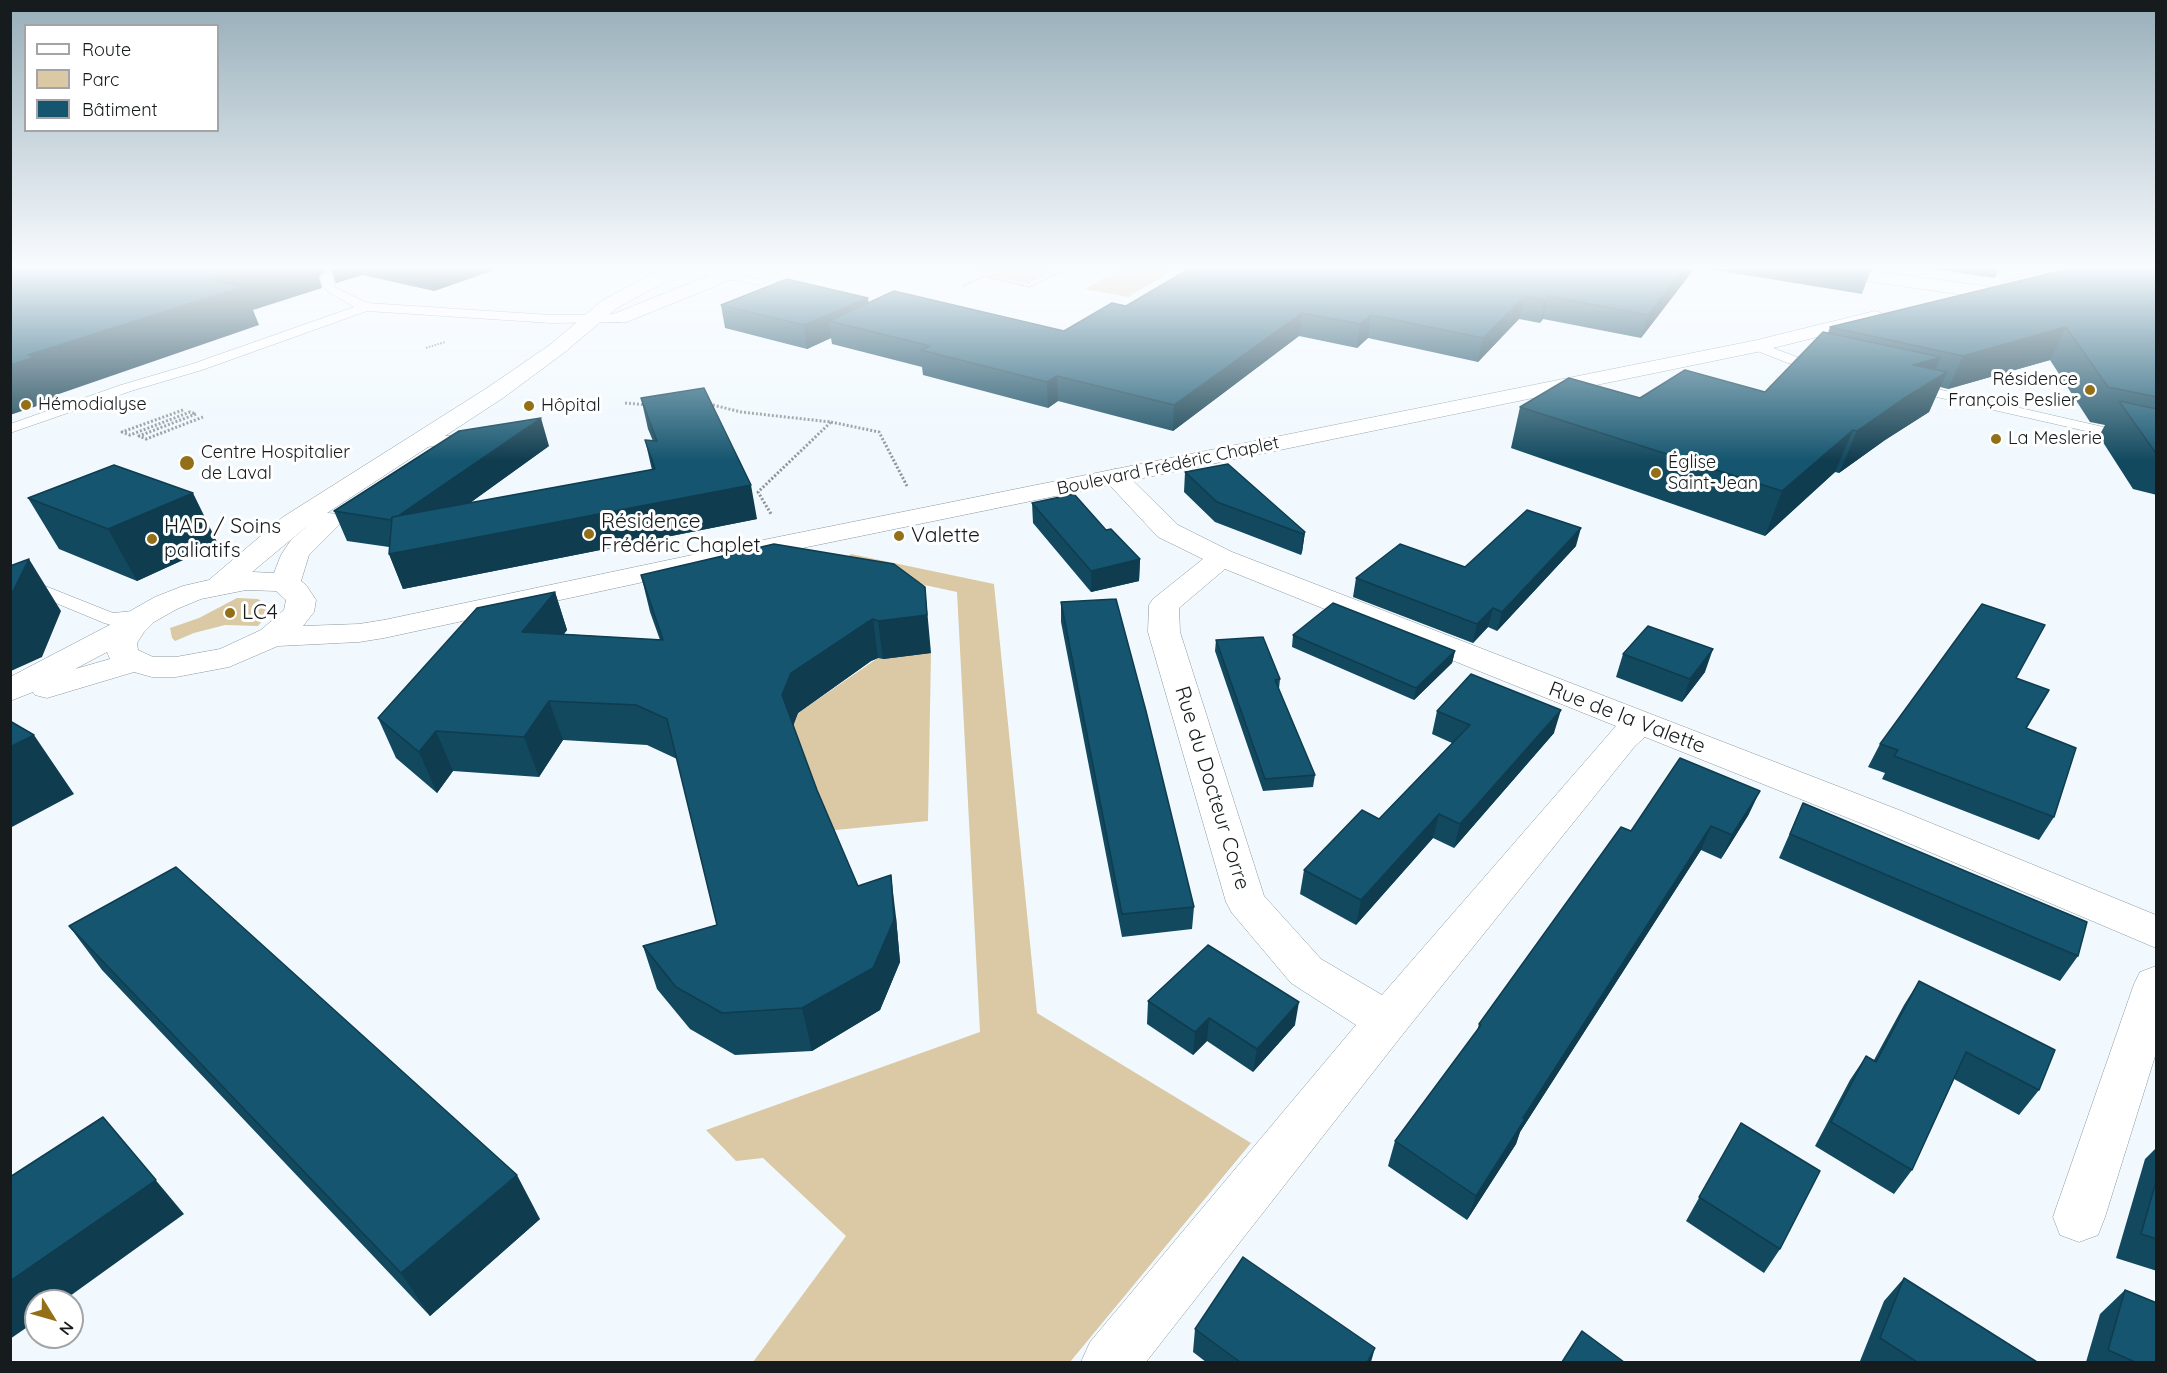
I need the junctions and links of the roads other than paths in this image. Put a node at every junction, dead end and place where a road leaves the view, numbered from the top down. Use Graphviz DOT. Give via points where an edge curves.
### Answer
graph roads {
  1 [pos="293,333"];
  2 [pos="574,333"];
  3 [pos="602,333"];
  4 [pos="1809,333"];
  5 [pos="1756,346"];
  6 [pos="1838,370"];
  7 [pos="1895,383"];
  8 [pos="10,429"];
  9 [pos="458,440"];
  10 [pos="417,443"];
  11 [pos="2157,443"];
  12 [pos="1115,477"];
  13 [pos="1222,558"];
  14 [pos="10,577"];
  15 [pos="285,584"];
  16 [pos="221,585"];
  17 [pos="137,621"];
  18 [pos="272,637"];
  19 [pos="134,662"];
  20 [pos="10,691"];
  21 [pos="10,699"];
  22 [pos="1640,723"];
  23 [pos="2157,932"];
  24 [pos="2157,984"];
  25 [pos="1387,1021"];
  26 [pos="2079,1217"];
  27 [pos="1110,1362"];
  1 -- 8 [label="lane"];
  2 -- 10 [label="street" via="540,361"];
  3 -- 9 [label="street" via="529,394"];
  4 -- 5 [label="street, Boulevard Frédéric Chaplet"];
  5 -- 6 [label="lane" via="1793,360"];
  5 -- 12 [label="street, Boulevard Frédéric Chaplet"];
  7 -- 11 [label="lane"];
  9 -- 10 [label="lane"];
  9 -- 15 [label="street" via="326,524 301,546"];
  10 -- 16 [label="street" via="293,523"];
  12 -- 13 [label="street, Rue de la Valette" via="1168,531"];
  12 -- 18 [label="street, Boulevard Frédéric Chaplet" via="384,629"];
  13 -- 22 [label="street, Rue de la Valette"];
  13 -- 25 [label="street, Rue du Docteur Corre" via="1164,605 1164,632 1246,902 1306,971"];
  14 -- 17 [label="lane" via="111,619"];
  15 -- 16 [label="street" via="246,581"];
  15 -- 18 [label="street" via="301,600 299,612"];
  16 -- 17 [label="street" via="166,603"];
  17 -- 19 [label="street" via="121,643 123,654"];
  17 -- 20 [label="street"];
  18 -- 19 [label="street" via="244,651 204,663 152,667"];
  19 -- 21 [label="street"];
  22 -- 23 [label="street, Rue de la Valette" via="1886,819"];
  22 -- 25 [label="street" via="1623,738"];
  24 -- 26 [label="street"];
  25 -- 27 [label="street"];
}
